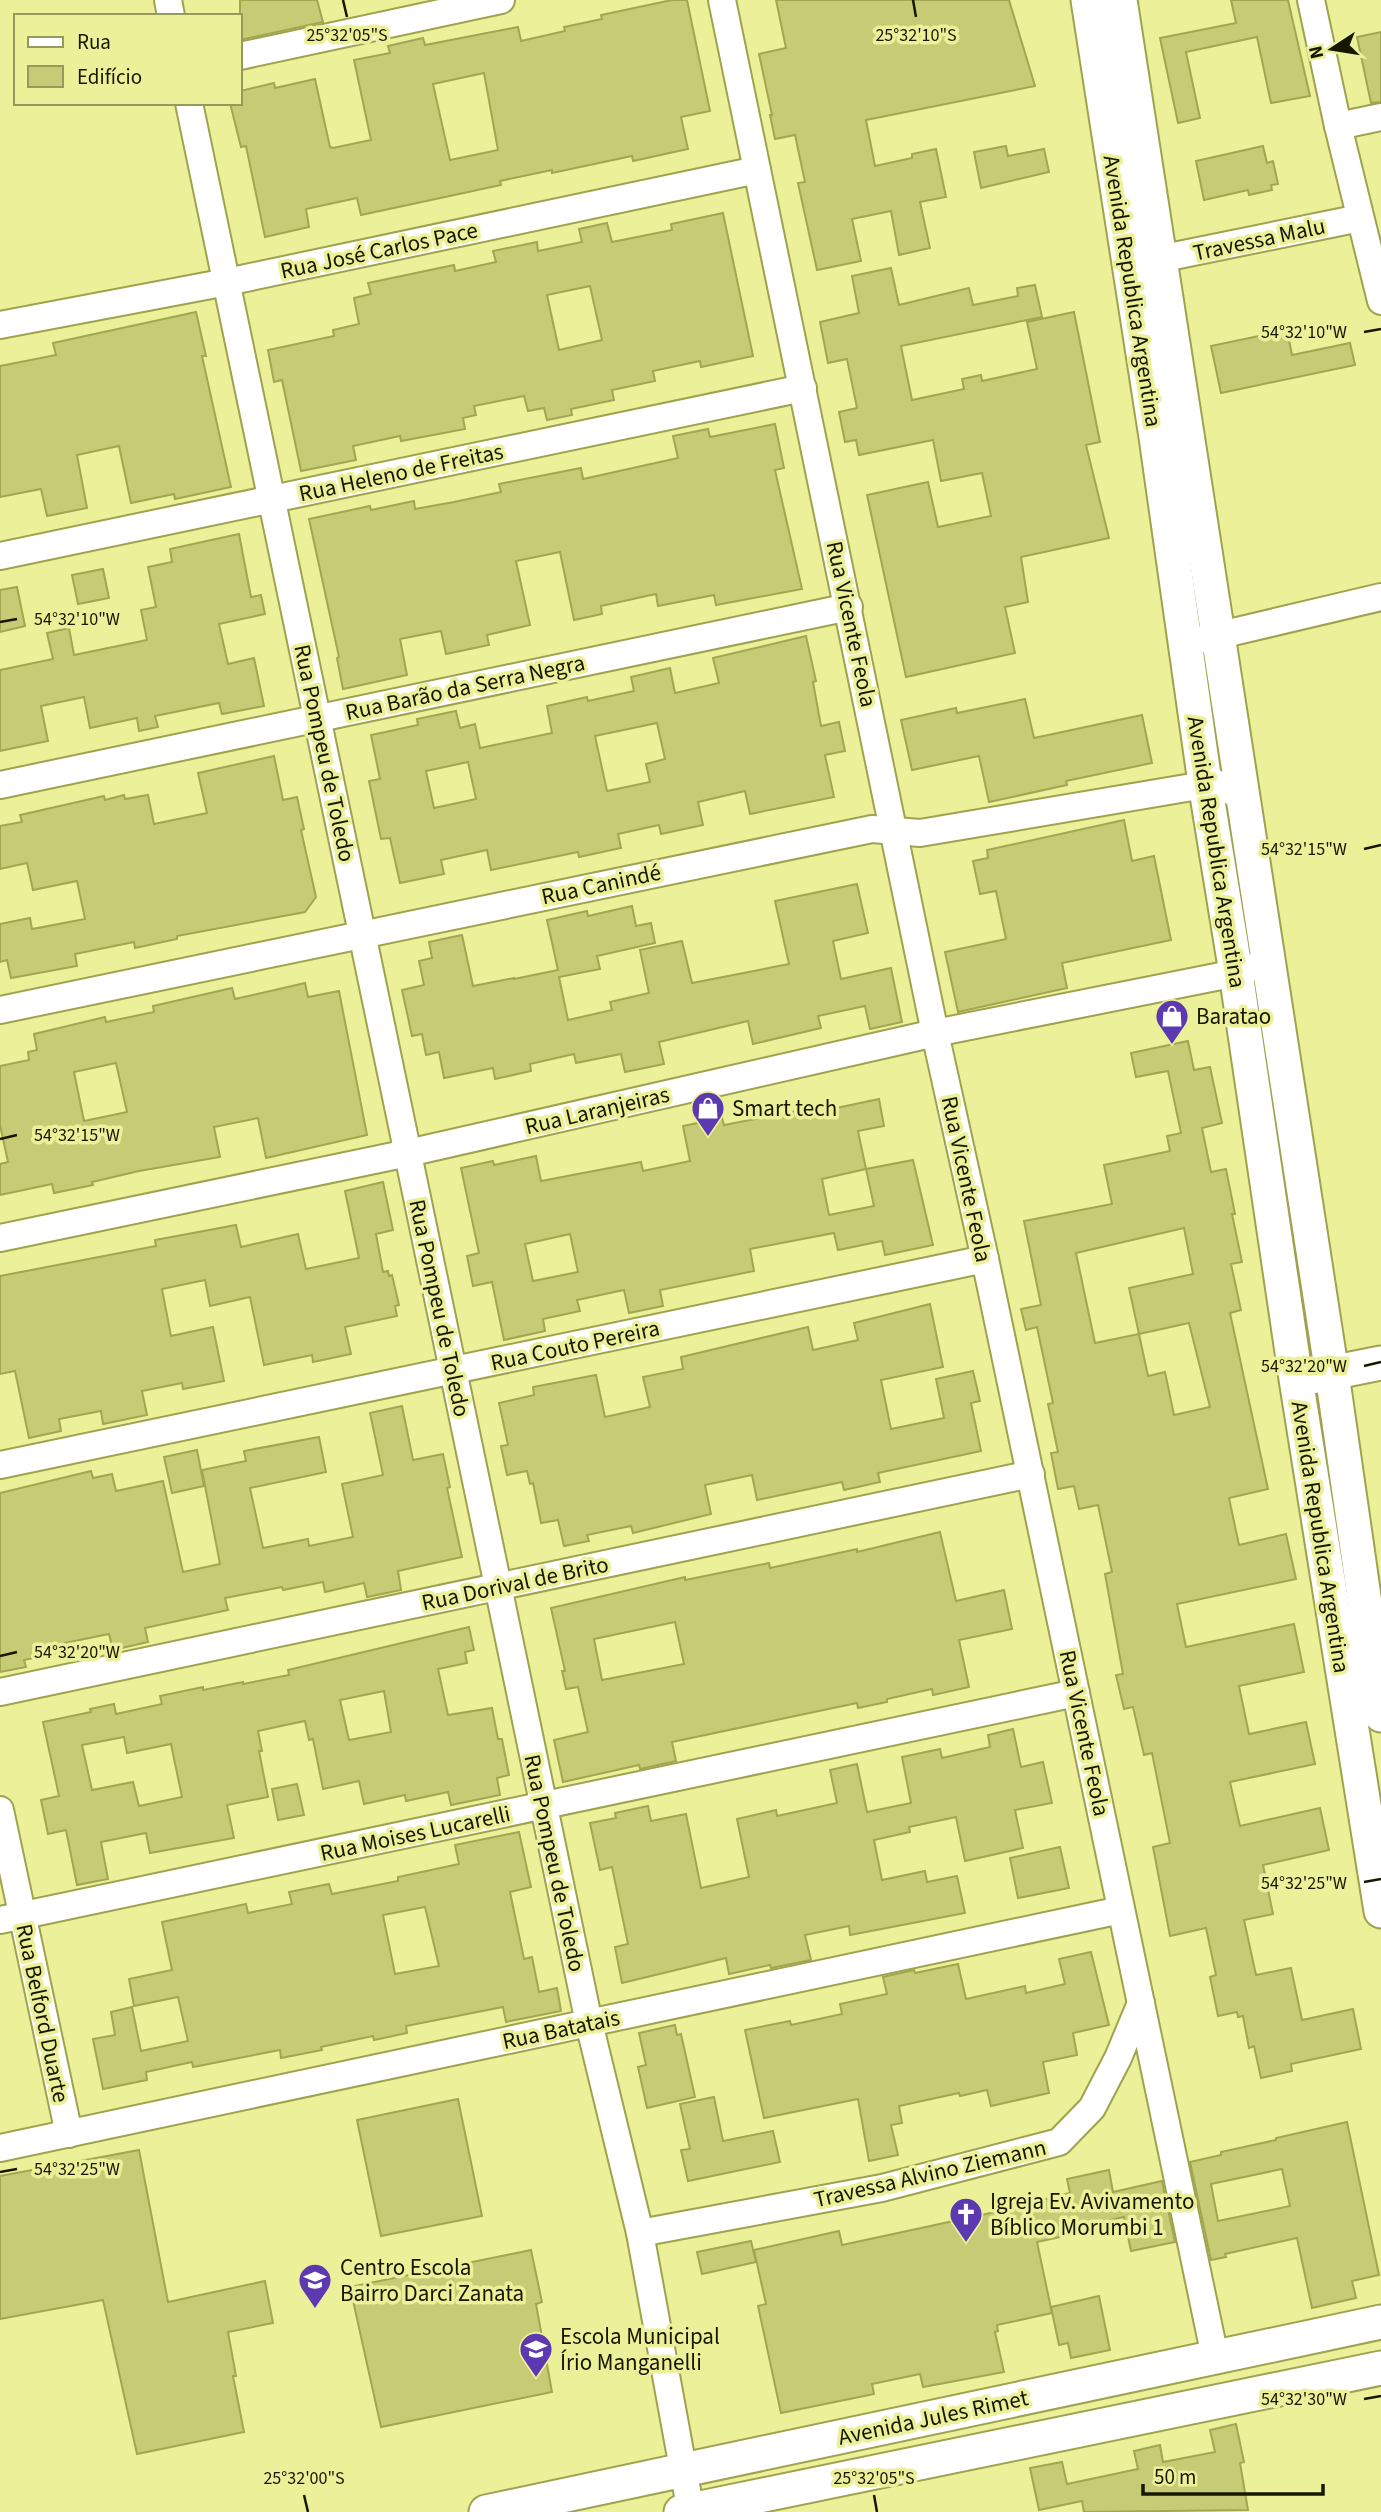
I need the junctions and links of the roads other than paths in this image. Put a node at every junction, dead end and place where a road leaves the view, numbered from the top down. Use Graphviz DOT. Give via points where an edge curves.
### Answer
graph roads {
  1 [pos="502,0"];
  2 [pos="722,0"];
  3 [pos="1088,0"];
  4 [pos="1120,0"];
  5 [pos="1311,0"];
  6 [pos="242,56"];
  7 [pos="190,105"];
  8 [pos="1381,117"];
  9 [pos="1338,126"];
  10 [pos="757,170"];
  11 [pos="1360,218"];
  12 [pos="1159,259"];
  13 [pos="227,282"];
  14 [pos="1381,301"];
  15 [pos="0,325"];
  16 [pos="803,388"];
  17 [pos="272,499"];
  18 [pos="0,556"];
  19 [pos="1381,597"];
  20 [pos="849,607"];
  21 [pos="1202,639"];
  22 [pos="317,718"];
  23 [pos="1205,783"];
  24 [pos="0,785"];
  25 [pos="1244,801"];
  26 [pos="894,831"];
  27 [pos="362,934"];
  28 [pos="1266,946"];
  29 [pos="1236,973"];
  30 [pos="0,1010"];
  31 [pos="935,1033"];
  32 [pos="408,1153"];
  33 [pos="0,1238"];
  34 [pos="985,1259"];
  35 [pos="1381,1363"];
  36 [pos="453,1370"];
  37 [pos="1332,1374"];
  38 [pos="1296,1380"];
  39 [pos="0,1465"];
  40 [pos="1031,1474"];
  41 [pos="498,1587"];
  42 [pos="1373,1603"];
  43 [pos="0,1692"];
  44 [pos="1076,1693"];
  45 [pos="1381,1715"];
  46 [pos="543,1805"];
  47 [pos="0,1810"];
  48 [pos="1121,1910"];
  49 [pos="1381,1911"];
  50 [pos="11,1918"];
  51 [pos="1141,2003"];
  52 [pos="589,2023"];
  53 [pos="69,2134"];
  54 [pos="0,2148"];
  55 [pos="640,2233"];
  56 [pos="1381,2322"];
  57 [pos="1215,2357"];
  58 [pos="1381,2368"];
  59 [pos="682,2470"];
  60 [pos="687,2511"];
  61 [pos="486,2512"];
  1 -- 6 [label="street"];
  2 -- 10 [label="street, Rua Vicente Feola"];
  3 -- 21 [label="main road, Avenida Republica Argentina"];
  4 -- 12 [label="main road, Avenida Republica Argentina"];
  5 -- 9 [label="street"];
  7 -- 13 [label="street, Rua Pompeu de Toledo"];
  8 -- 9 [label="street"];
  9 -- 11 [label="street"];
  10 -- 13 [label="street, Rua José Carlos Pace"];
  10 -- 16 [label="street, Rua Vicente Feola"];
  11 -- 12 [label="street, Travessa Malu"];
  11 -- 14 [label="street"];
  12 -- 21 [label="main road, Avenida Republica Argentina"];
  13 -- 15 [label="street, Rua José Carlos Pace"];
  13 -- 17 [label="street, Rua Pompeu de Toledo"];
  16 -- 17 [label="street, Rua Heleno de Freitas"];
  16 -- 20 [label="street, Rua Vicente Feola"];
  17 -- 18 [label="street, Rua Heleno de Freitas"];
  17 -- 22 [label="street, Rua Pompeu de Toledo"];
  19 -- 21 [label="street"];
  20 -- 22 [label="street, Rua Barão da Serra Negra"];
  20 -- 26 [label="street, Rua Vicente Feola"];
  21 -- 23 [label="main road, Avenida Republica Argentina"];
  21 -- 25 [label="main road, Avenida Republica Argentina"];
  22 -- 24 [label="street, Rua Barão da Serra Negra"];
  22 -- 27 [label="street, Rua Pompeu de Toledo"];
  23 -- 25 [label="street" via="1222,785"];
  23 -- 26 [label="street, Rua Canindé" via="920,833"];
  23 -- 29 [label="main road, Avenida Republica Argentina"];
  25 -- 28 [label="main road, Avenida Republica Argentina"];
  26 -- 27 [label="street, Rua Canindé" via="872,829"];
  26 -- 31 [label="street, Rua Vicente Feola"];
  27 -- 30 [label="street, Rua Canindé"];
  27 -- 32 [label="street, Rua Pompeu de Toledo"];
  28 -- 29 [label="street" via="1255,966"];
  28 -- 37 [label="main road, Avenida Republica Argentina"];
  29 -- 31 [label="street, Rua Laranjeiras"];
  29 -- 38 [label="main road, Avenida Republica Argentina"];
  31 -- 32 [label="street, Rua Laranjeiras"];
  31 -- 34 [label="street, Rua Vicente Feola"];
  32 -- 33 [label="street, Rua Laranjeiras"];
  32 -- 36 [label="street, Rua Pompeu de Toledo"];
  34 -- 36 [label="street, Rua Couto Pereira"];
  34 -- 40 [label="street, Rua Vicente Feola"];
  35 -- 37 [label="main road"];
  36 -- 39 [label="street, Rua Couto Pereira"];
  36 -- 41 [label="street, Rua Pompeu de Toledo"];
  37 -- 38 [label="main road"];
  37 -- 42 [label="main road, Avenida Republica Argentina"];
  38 -- 49 [label="main road, Avenida Republica Argentina"];
  40 -- 41 [label="street, Rua Dorival de Brito"];
  40 -- 44 [label="street, Rua Vicente Feola"];
  41 -- 43 [label="street, Rua Dorival de Brito"];
  41 -- 46 [label="street, Rua Pompeu de Toledo"];
  42 -- 45 [label="main road, Avenida Republica Argentina"];
  44 -- 46 [label="street, Rua Moises Lucarelli"];
  44 -- 48 [label="street, Rua Vicente Feola"];
  46 -- 50 [label="street, Rua Moises Lucarelli"];
  46 -- 52 [label="street, Rua Pompeu de Toledo"];
  47 -- 50 [label="street, Rua Belford Duarte"];
  48 -- 51 [label="street, Rua Vicente Feola"];
  48 -- 52 [label="street, Rua Batatais"];
  50 -- 53 [label="street, Rua Belford Duarte"];
  51 -- 55 [label="street, Travessa Alvino Ziemann" via="1092,2108 1059,2142 882,2188"];
  51 -- 57 [label="street, Rua Vicente Feola"];
  52 -- 53 [label="street, Rua Batatais"];
  52 -- 55 [label="street, Rua Pompeu de Toledo"];
  53 -- 54 [label="street, Rua Batatais"];
  55 -- 59 [label="street, Rua Pompeu de Toledo"];
  56 -- 57 [label="main road, Avenida Jules Rimet"];
  57 -- 59 [label="main road, Avenida Jules Rimet"];
  58 -- 60 [label="main road, Avenida Jules Rimet"];
  59 -- 60 [label="street, Rua Pompeu de Toledo"];
  59 -- 61 [label="main road, Avenida Jules Rimet"];
}
